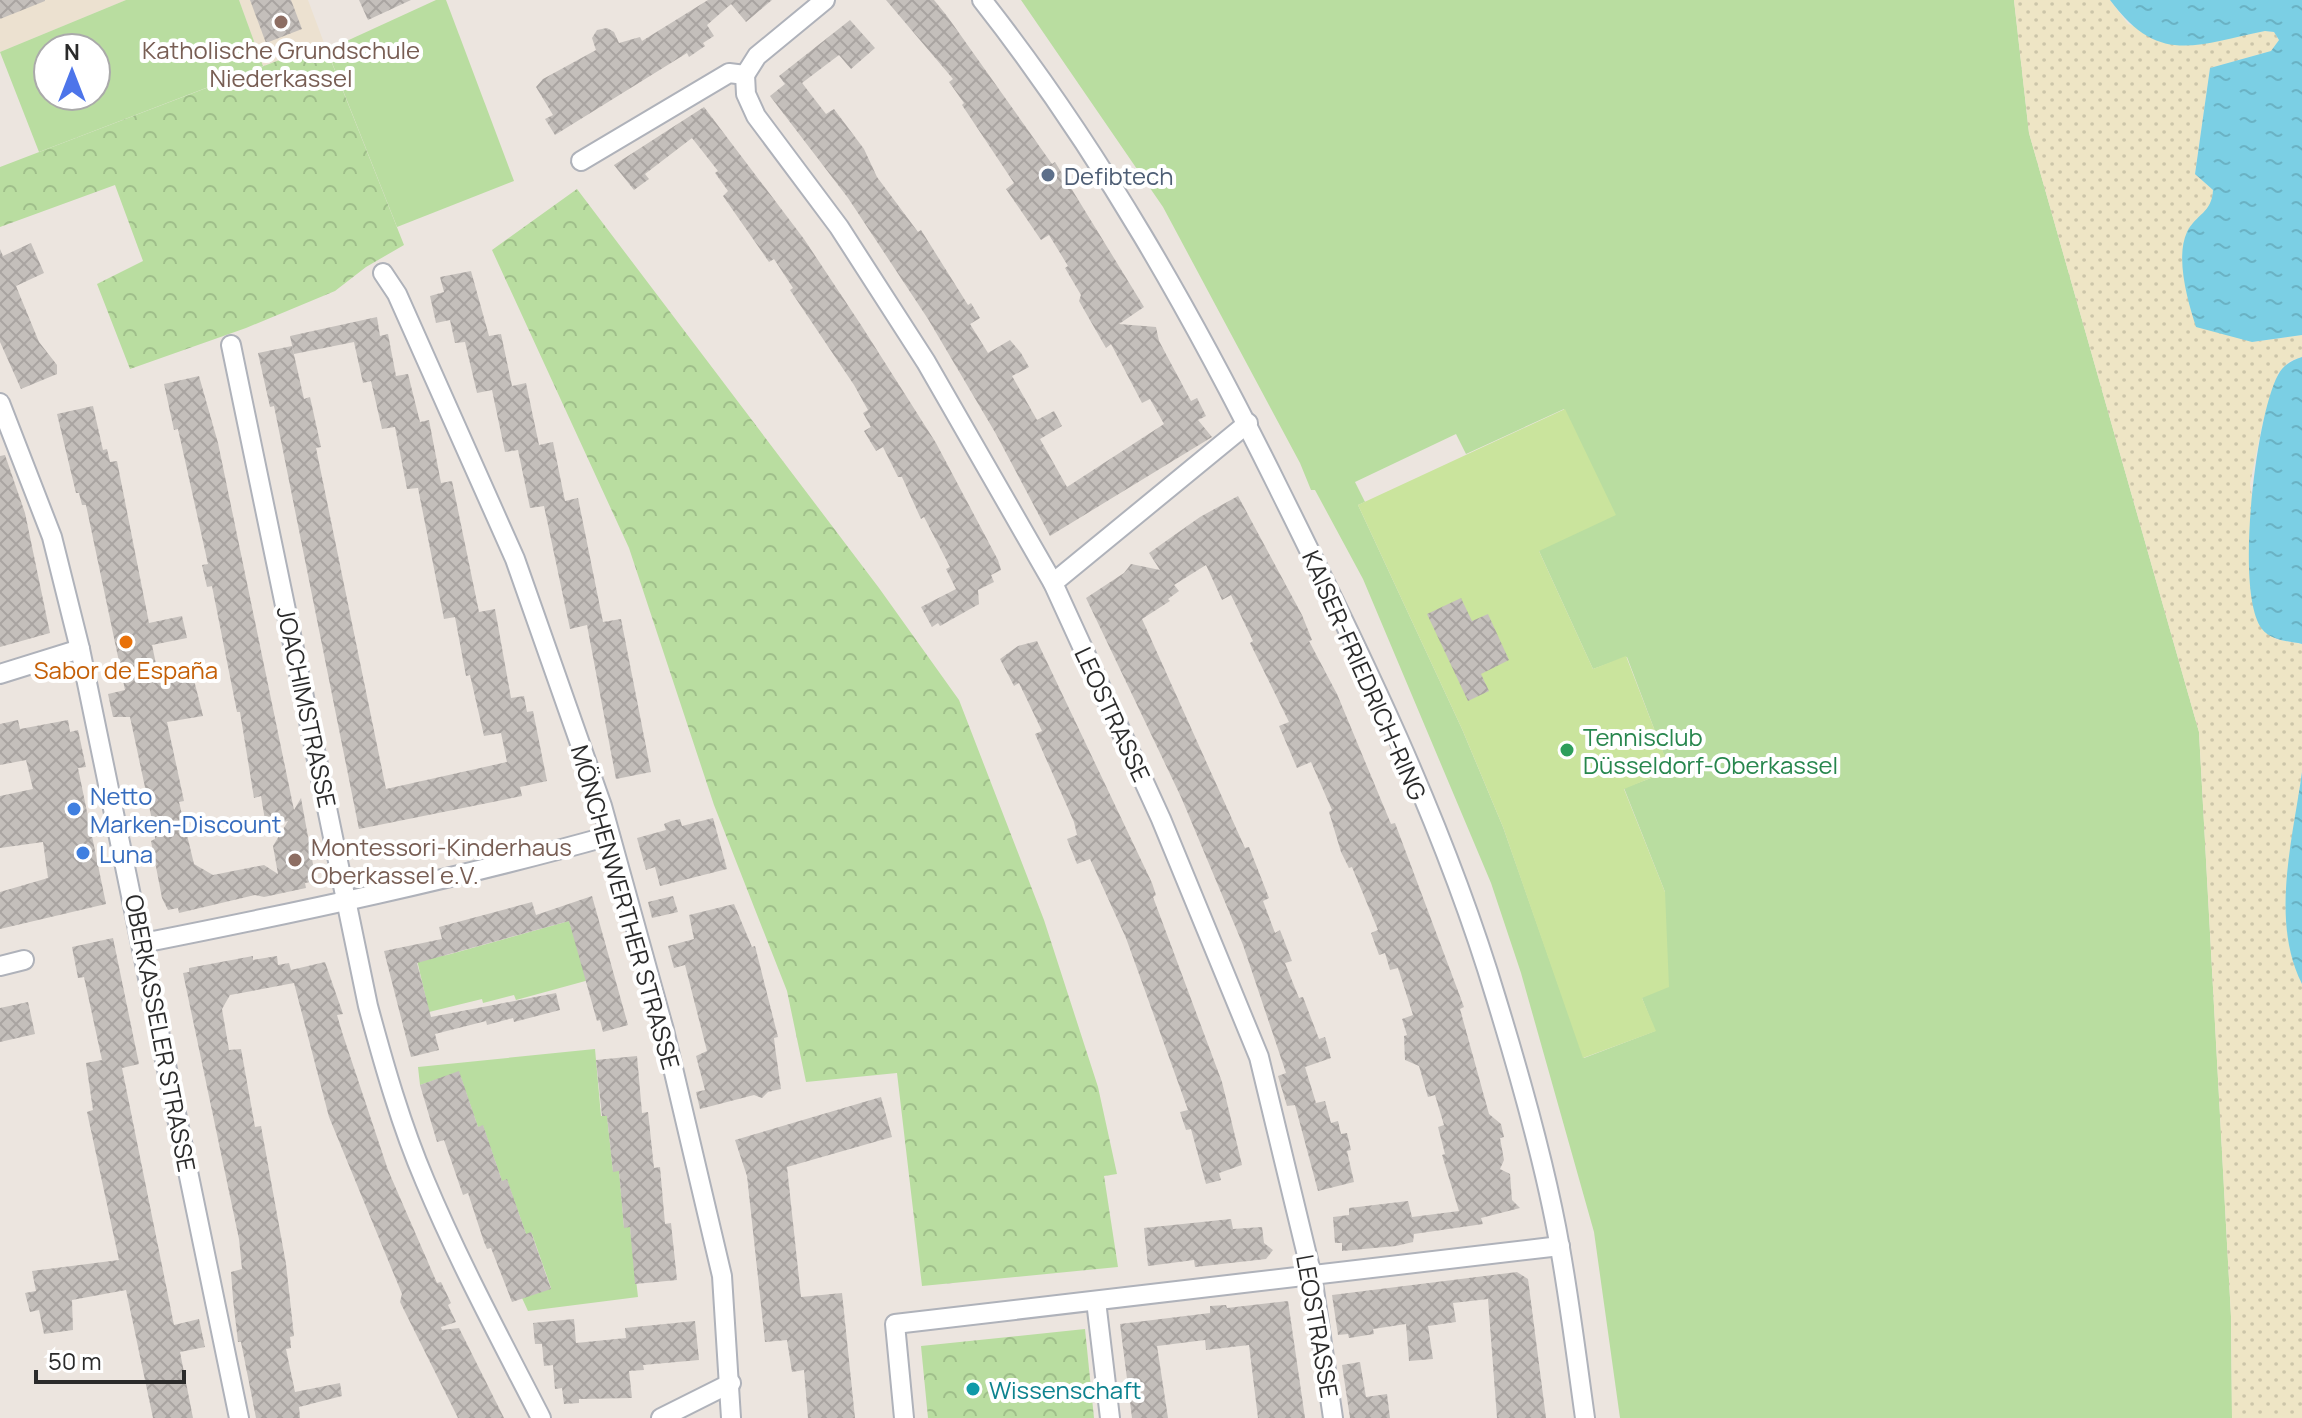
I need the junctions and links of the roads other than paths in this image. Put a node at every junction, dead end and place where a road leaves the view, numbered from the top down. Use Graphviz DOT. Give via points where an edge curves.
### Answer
graph roads {
  1 [pos="825,0"];
  2 [pos="982,0"];
  3 [pos="745,75"];
  4 [pos="581,161"];
  5 [pos="383,273"];
  6 [pos="231,345"];
  7 [pos="0,403"];
  8 [pos="1248,423"];
  9 [pos="1053,583"];
  10 [pos="80,649"];
  11 [pos="0,674"];
  12 [pos="609,836"];
  13 [pos="349,903"];
  14 [pos="143,943"];
  15 [pos="24,960"];
  16 [pos="0,966"];
  17 [pos="1560,1246"];
  18 [pos="1312,1276"];
  19 [pos="1096,1301"];
  20 [pos="731,1383"];
  21 [pos="239,1418"];
  22 [pos="541,1418"];
  23 [pos="661,1418"];
  24 [pos="731,1418"];
  25 [pos="904,1418"];
  26 [pos="1110,1418"];
  27 [pos="1333,1418"];
  28 [pos="1585,1418"];
  1 -- 3 [label="street" via="757,56"];
  2 -- 8 [label="street, KAISER-FRIEDRICH-RING" via="1026,56 1139,227"];
  3 -- 4 [label="street" via="729,73"];
  3 -- 9 [label="street, LEOSTRASSE" via="756,116 839,227 926,362"];
  5 -- 12 [label="street, MÖNCHENWERTHER STRASSE" via="515,559"];
  6 -- 13 [label="street, JOACHIMSTRASSE"];
  7 -- 10 [label="street, OBERKASSELER STRASSE" via="52,537"];
  8 -- 9 [label="street"];
  8 -- 17 [label="street, KAISER-FRIEDRICH-RING" via="1374,686 1466,911 1496,997"];
  9 -- 18 [label="street, LEOSTRASSE" via="1161,819 1259,1057"];
  10 -- 11 [label="street"];
  10 -- 14 [label="street, OBERKASSELER STRASSE"];
  12 -- 13 [label="street"];
  12 -- 20 [label="street, MÖNCHENWERTHER STRASSE" via="664,1030 722,1276"];
  13 -- 14 [label="street"];
  13 -- 22 [label="street, JOACHIMSTRASSE" via="368,1006 423,1179"];
  14 -- 21 [label="street, OBERKASSELER STRASSE"];
  15 -- 16 [label="street"];
  17 -- 18 [label="street"];
  17 -- 28 [label="street, KAISER-FRIEDRICH-RING"];
  18 -- 19 [label="street"];
  18 -- 27 [label="street, LEOSTRASSE"];
  19 -- 25 [label="street" via="895,1324"];
  19 -- 26 [label="street"];
  20 -- 23 [label="street"];
  20 -- 24 [label="street, MÖNCHENWERTHER STRASSE"];
}
